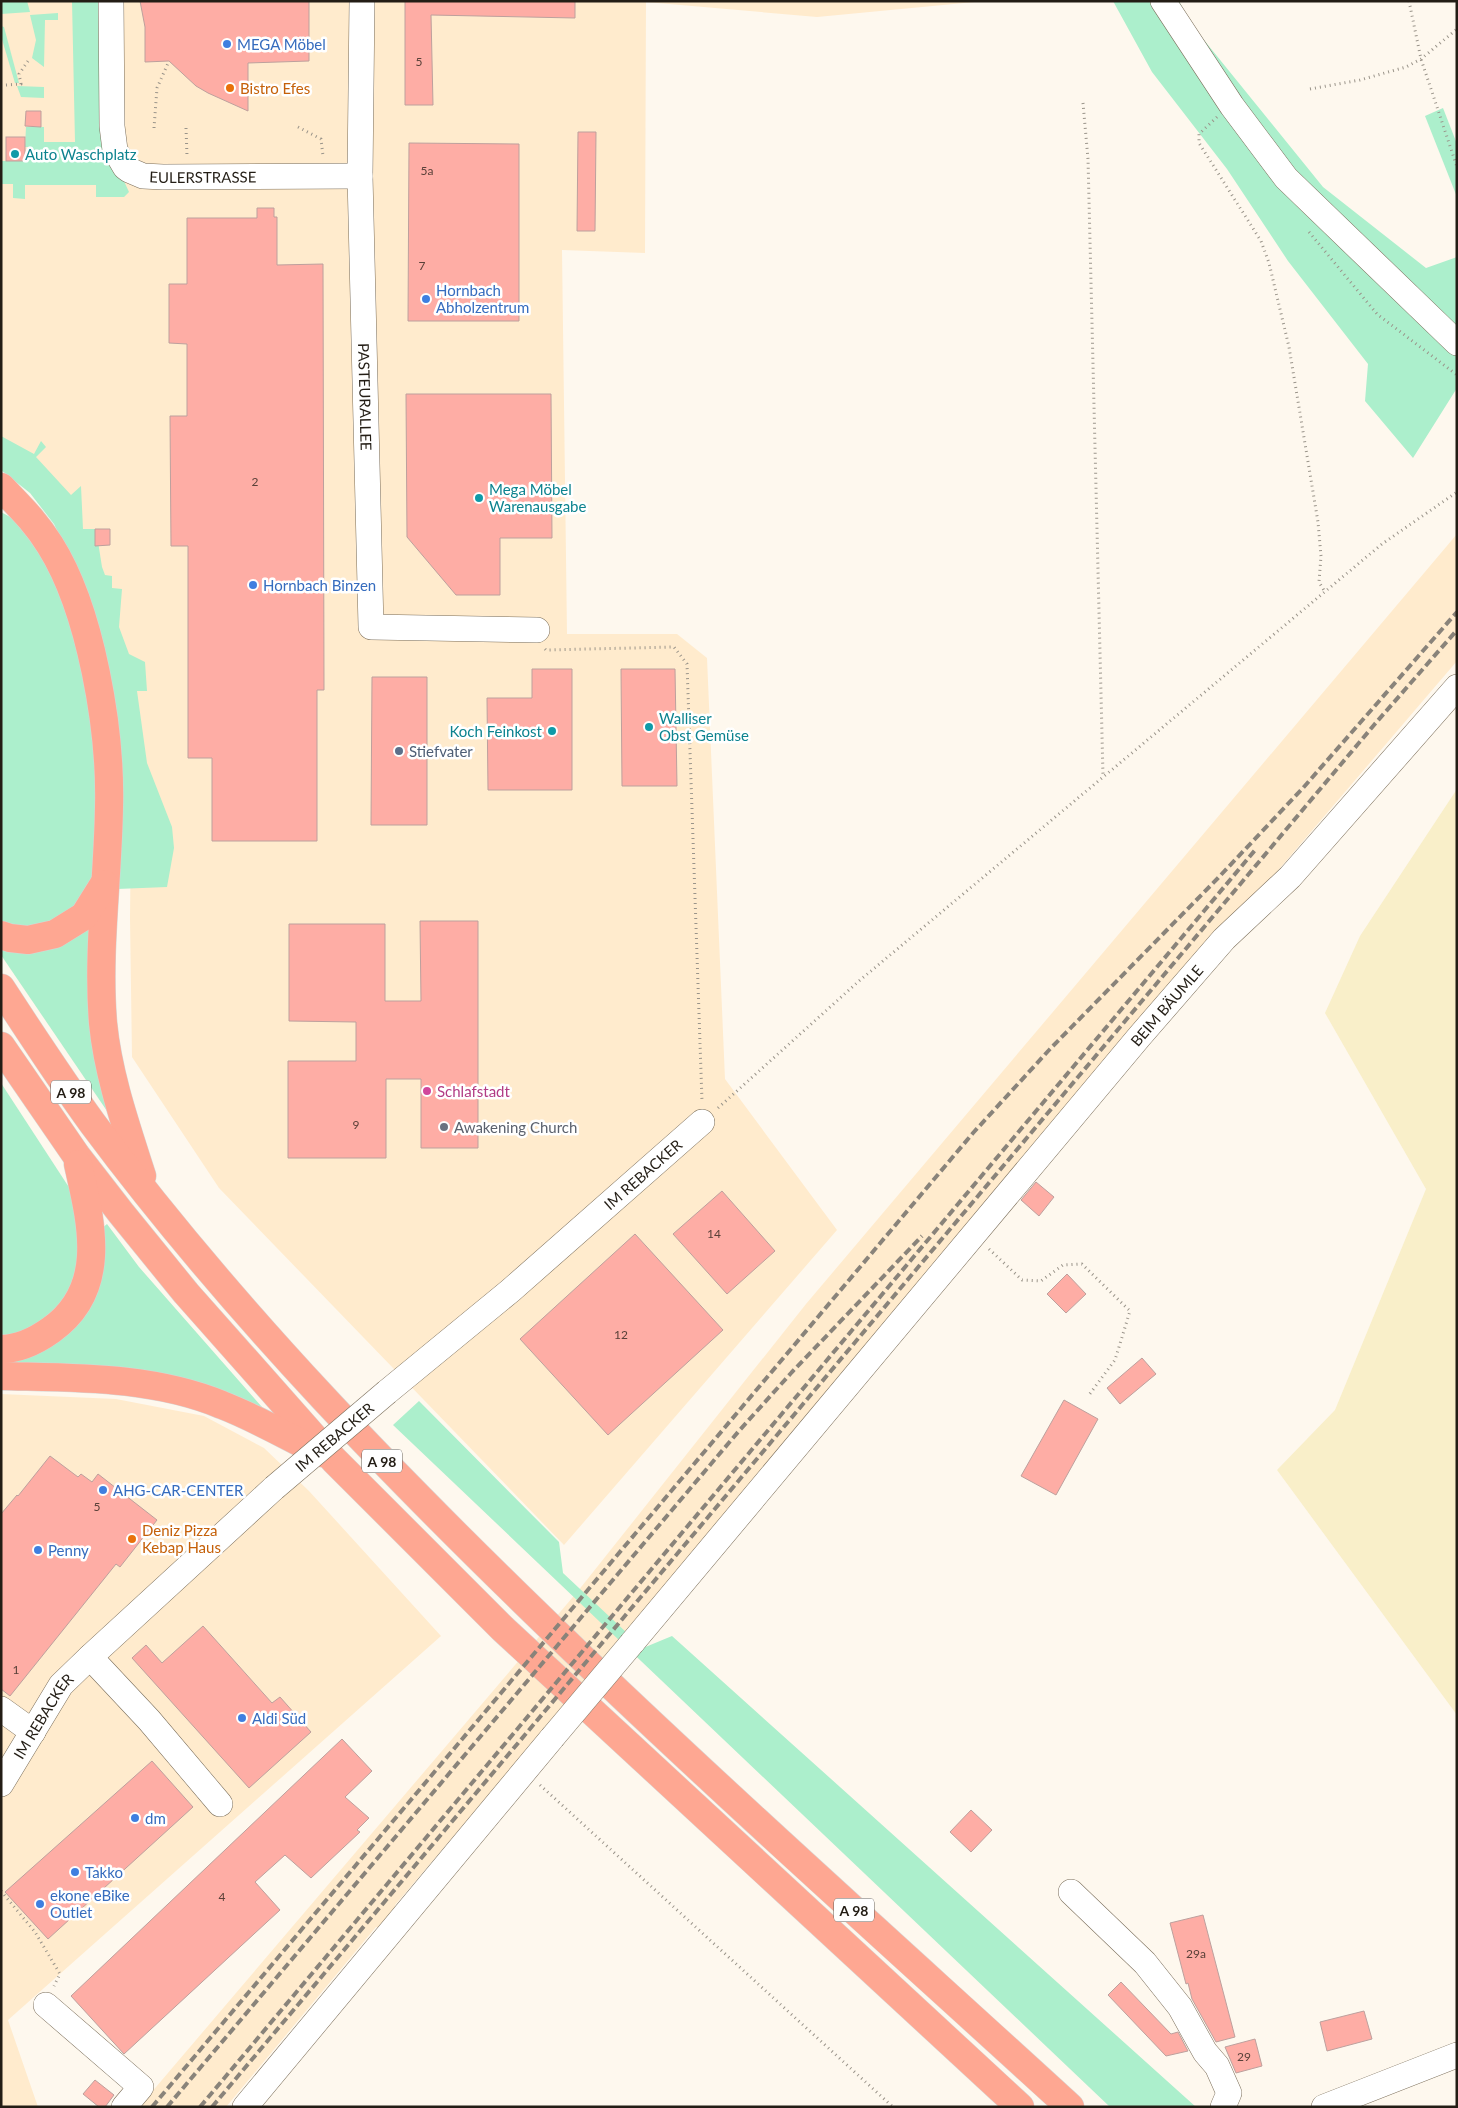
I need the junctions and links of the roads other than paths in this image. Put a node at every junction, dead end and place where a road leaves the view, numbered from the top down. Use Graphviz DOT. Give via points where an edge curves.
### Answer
graph roads {
  1 [pos="111,1"];
  2 [pos="362,1"];
  3 [pos="1163,1"];
  4 [pos="360,176"];
  5 [pos="1457,343"];
  6 [pos="5,495"];
  7 [pos="537,630"];
  8 [pos="1457,687"];
  9 [pos="104,882"];
  10 [pos="1,934"];
  11 [pos="1,988"];
  12 [pos="1,1046"];
  13 [pos="702,1122"];
  14 [pos="76,1155"];
  15 [pos="146,1192"];
  16 [pos="1,1349"];
  17 [pos="1,1376"];
  18 [pos="334,1460"];
  19 [pos="90,1656"];
  20 [pos="1,1709"];
  21 [pos="33,1732"];
  22 [pos="1,1784"];
  23 [pos="220,1804"];
  24 [pos="1071,1892"];
  25 [pos="46,2005"];
  26 [pos="1457,2055"];
  27 [pos="124,2107"];
  28 [pos="245,2107"];
  29 [pos="1020,2107"];
  30 [pos="1070,2107"];
  31 [pos="1222,2107"];
  32 [pos="1324,2107"];
  1 -- 4 [label="street, EULERSTRASSE" via="112,126 115,150 127,168 143,176"];
  2 -- 4 [label="street, PASTEURALLEE"];
  3 -- 5 [label="street" via="1232,106 1286,178"];
  4 -- 7 [label="street, PASTEURALLEE" via="371,627"];
  6 -- 9 [label="highway" via="31,517 51,546 69,585 93,663 108,765"];
  8 -- 28 [label="street, BEIM BÄUMLE, bridge" via="1290,877 1224,939 1139,1037"];
  9 -- 10 [label="highway" via="84,916 55,934 28,940"];
  9 -- 15 [label="highway" via="103,1022 109,1063"];
  11 -- 15 [label="highway, A 98" via="93,1123"];
  12 -- 14 [label="highway, A 98"];
  13 -- 19 [label="street, IM REBACKER, bridge" via="510,1291 274,1488"];
  14 -- 16 [label="highway" via="92,1235 88,1277 70,1313 58,1326 28,1343"];
  14 -- 18 [label="highway, A 98" via="186,1293"];
  15 -- 30 [label="highway, A 98" via="304,1378 473,1553 638,1711"];
  17 -- 18 [label="highway" via="123,1380 179,1391 222,1404"];
  18 -- 29 [label="highway, A 98" via="502,1630"];
  19 -- 21 [label="street, IM REBACKER" via="61,1685"];
  19 -- 23 [label="street"];
  20 -- 21 [label="street"];
  21 -- 22 [label="street, IM REBACKER"];
  24 -- 31 [label="street" via="1145,1963 1180,2007 1205,2052 1217,2066 1229,2094"];
  25 -- 27 [label="street" via="141,2087"];
  26 -- 32 [label="street"];
}
